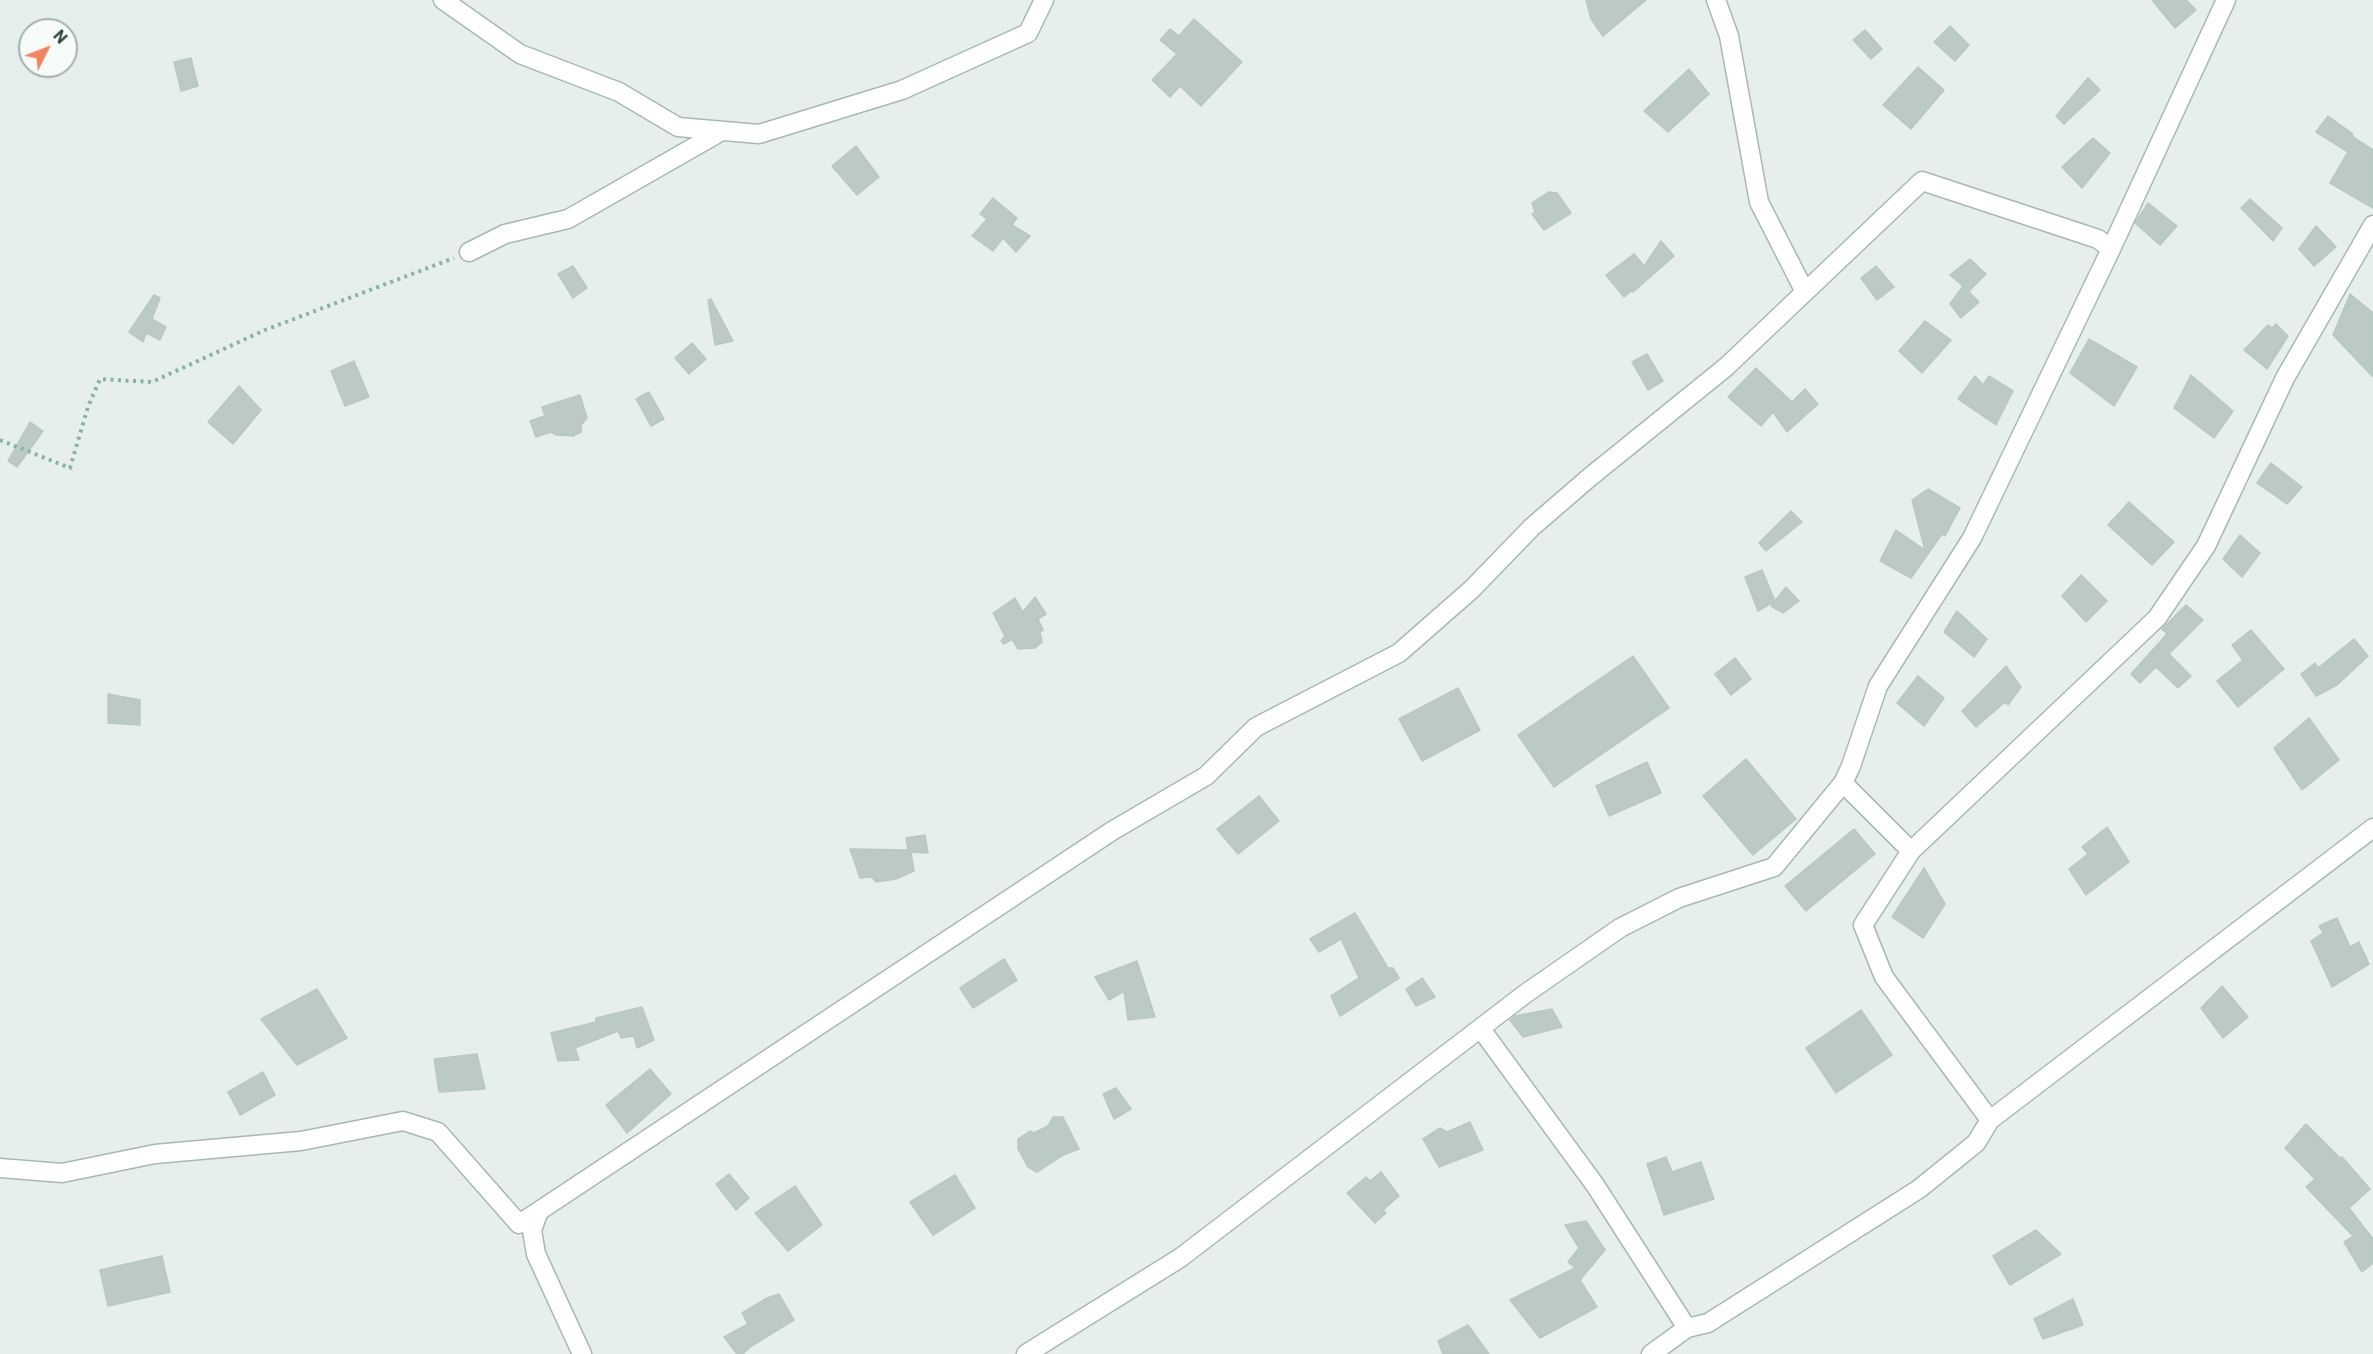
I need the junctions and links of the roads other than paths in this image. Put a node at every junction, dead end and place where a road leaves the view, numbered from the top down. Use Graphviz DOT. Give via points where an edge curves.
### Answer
graph roads {
  1 [pos="443,0"];
  2 [pos="1044,0"];
  3 [pos="1716,0"];
  4 [pos="2226,0"];
  5 [pos="722,131"];
  6 [pos="2373,225"];
  7 [pos="2111,249"];
  8 [pos="469,252"];
  9 [pos="1805,292"];
  10 [pos="1843,783"];
  11 [pos="2373,828"];
  12 [pos="1911,851"];
  13 [pos="1481,1029"];
  14 [pos="1990,1120"];
  15 [pos="0,1168"];
  16 [pos="539,1211"];
  17 [pos="1687,1328"];
  18 [pos="582,1354"];
  19 [pos="1026,1354"];
  20 [pos="1651,1354"];
  1 -- 5 [label="street" via="520,54 619,92 678,127"];
  2 -- 5 [label="street" via="1028,33 902,90 759,134"];
  3 -- 9 [label="street" via="1729,36 1758,202"];
  4 -- 7 [label="street"];
  5 -- 8 [label="street" via="568,219 505,234"];
  6 -- 12 [label="street" via="2286,378 2206,546 2157,618"];
  7 -- 9 [label="street" via="2098,239 1922,181"];
  7 -- 10 [label="street" via="1972,538 1878,686"];
  9 -- 16 [label="street" via="1726,367 1532,527 1472,590 1399,653 1256,727 1206,776 1112,831"];
  10 -- 12 [label="street"];
  10 -- 13 [label="street" via="1774,867 1679,898 1620,928"];
  11 -- 14 [label="street"];
  12 -- 14 [label="street" via="1863,925 1884,977"];
  13 -- 17 [label="street" via="1595,1185"];
  13 -- 19 [label="street" via="1180,1258"];
  14 -- 17 [label="street" via="1976,1143 1919,1189 1708,1323"];
  15 -- 16 [label="street" via="62,1173 155,1154 301,1141 403,1121 438,1132 519,1224"];
  16 -- 18 [label="street" via="532,1230 536,1254"];
  17 -- 20 [label="street"];
}
